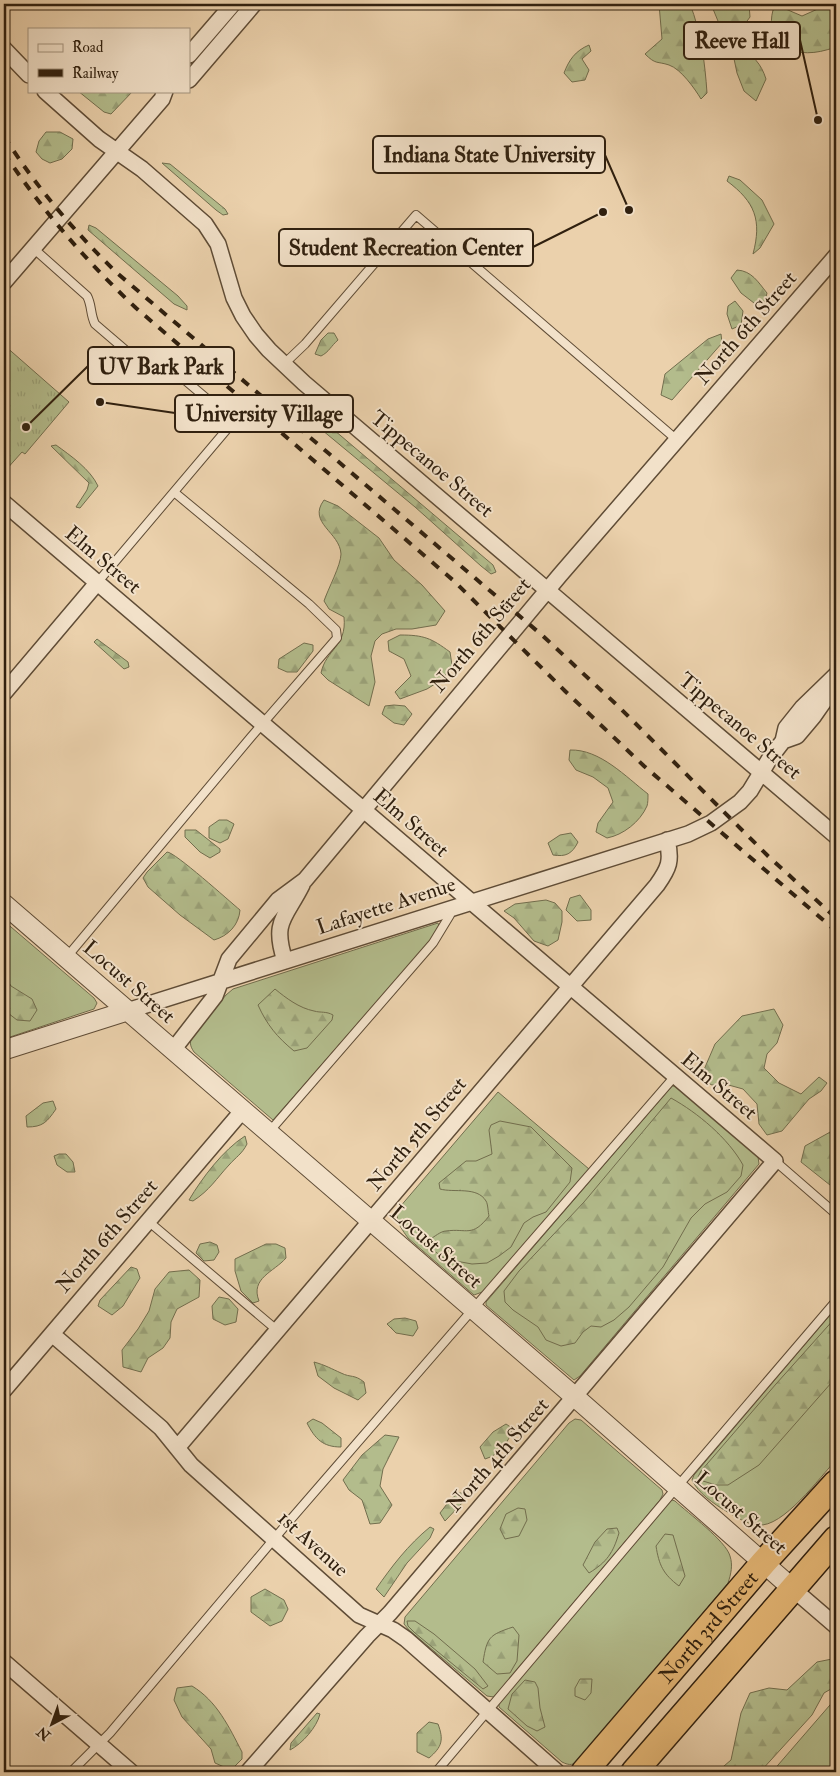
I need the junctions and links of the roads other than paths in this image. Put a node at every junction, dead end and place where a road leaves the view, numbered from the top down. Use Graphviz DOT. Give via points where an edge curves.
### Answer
graph roads {
  1 [pos="233,4"];
  2 [pos="254,4"];
  3 [pos="4,49"];
  4 [pos="190,54"];
  5 [pos="28,74"];
  6 [pos="190,79"];
  7 [pos="46,92"];
  8 [pos="167,94"];
  9 [pos="117,151"];
  10 [pos="33,248"];
  11 [pos="836,256"];
  12 [pos="4,282"];
  13 [pos="284,364"];
  14 [pos="677,440"];
  15 [pos="174,492"];
  16 [pos="4,503"];
  17 [pos="97,583"];
  18 [pos="547,590"];
  19 [pos="836,675"];
  20 [pos="836,683"];
  21 [pos="4,693"];
  22 [pos="263,724"];
  23 [pos="783,741"];
  24 [pos="761,772"];
  25 [pos="363,810"];
  26 [pos="836,836"];
  27 [pos="667,840"];
  28 [pos="305,880"];
  29 [pos="470,902"];
  30 [pos="4,904"];
  31 [pos="449,909"];
  32 [pos="66,958"];
  33 [pos="285,961"];
  34 [pos="220,981"];
  35 [pos="571,987"];
  36 [pos="127,1011"];
  37 [pos="4,1050"];
  38 [pos="173,1050"];
  39 [pos="675,1076"];
  40 [pos="243,1110"];
  41 [pos="269,1132"];
  42 [pos="775,1161"];
  43 [pos="836,1214"];
  44 [pos="371,1221"];
  45 [pos="148,1222"];
  46 [pos="836,1302"];
  47 [pos="474,1310"];
  48 [pos="278,1331"];
  49 [pos="52,1334"];
  50 [pos="4,1390"];
  51 [pos="575,1396"];
  52 [pos="177,1448"];
  53 [pos="836,1483"];
  54 [pos="677,1487"];
  55 [pos="275,1538"];
  56 [pos="836,1539"];
  57 [pos="764,1562"];
  58 [pos="793,1588"];
  59 [pos="379,1624"];
  60 [pos="836,1626"];
  61 [pos="4,1662"];
  62 [pos="488,1711"];
  63 [pos="98,1744"];
  64 [pos="71,1772"];
  65 [pos="131,1772"];
  66 [pos="248,1772"];
  67 [pos="436,1772"];
  68 [pos="556,1772"];
  69 [pos="584,1772"];
  70 [pos="634,1772"];
  1 -- 4 [label="street"];
  2 -- 6 [label="street"];
  3 -- 5 [label="street"];
  7 -- 9 [label="street, Tippecanoe Street"];
  8 -- 9 [label="street"];
  9 -- 10 [label="street"];
  9 -- 13 [label="street, Tippecanoe Street" via="186,207 213,234 243,316"];
  10 -- 12 [label="street"];
  10 -- 15 [label="lane" via="87,296 95,324 151,372 178,375 219,409 228,428"];
  11 -- 14 [label="street, North 6th Street"];
  13 -- 14 [label="lane" via="416,215"];
  13 -- 18 [label="street, Tippecanoe Street"];
  14 -- 18 [label="street, North 6th Street"];
  15 -- 17 [label="lane"];
  15 -- 22 [label="lane" via="336,630 337,638"];
  16 -- 17 [label="street, Elm Street"];
  17 -- 21 [label="street"];
  17 -- 22 [label="street, Elm Street"];
  18 -- 24 [label="street, Tippecanoe Street"];
  18 -- 25 [label="street, North 6th Street"];
  19 -- 23 [label="street" via="802,708 786,728"];
  20 -- 23 [label="street" via="797,736"];
  22 -- 25 [label="street, Elm Street"];
  22 -- 32 [label="lane"];
  23 -- 24 [label="street"];
  24 -- 26 [label="street, Tippecanoe Street"];
  24 -- 27 [label="street, Lafayette Avenue" via="750,790 732,808 688,834"];
  25 -- 28 [label="street, North 6th Street"];
  25 -- 29 [label="street, Elm Street"];
  27 -- 29 [label="street, Lafayette Avenue"];
  27 -- 35 [label="street, North 5th Street" via="670,855 665,874"];
  28 -- 33 [label="street" via="279,928"];
  28 -- 34 [label="street, North 6th Street" via="278,900 229,959"];
  29 -- 31 [label="street, Lafayette Avenue"];
  29 -- 35 [label="street, Elm Street"];
  30 -- 32 [label="street, Locust Street"];
  31 -- 33 [label="street, Lafayette Avenue"];
  31 -- 41 [label="lane" via="450,915 432,943"];
  32 -- 36 [label="street, Locust Street"];
  33 -- 34 [label="street, Lafayette Avenue"];
  34 -- 36 [label="street, Lafayette Avenue"];
  34 -- 38 [label="street, North 6th Street" via="215,996"];
  35 -- 39 [label="street, Elm Street"];
  35 -- 44 [label="street, North 5th Street"];
  36 -- 37 [label="street, Lafayette Avenue"];
  36 -- 38 [label="street, Locust Street"];
  38 -- 40 [label="street, Locust Street"];
  39 -- 42 [label="street, Elm Street"];
  39 -- 47 [label="lane"];
  40 -- 41 [label="street, Locust Street"];
  40 -- 45 [label="street, North 6th Street"];
  41 -- 44 [label="street, Locust Street"];
  42 -- 43 [label="lane, Elm Street"];
  42 -- 51 [label="street, North 4th Street"];
  44 -- 47 [label="street, Locust Street"];
  44 -- 48 [label="street, North 5th Street"];
  45 -- 48 [label="lane"];
  45 -- 49 [label="street, North 6th Street"];
  46 -- 54 [label="lane"];
  47 -- 51 [label="street, Locust Street"];
  47 -- 55 [label="lane"];
  48 -- 52 [label="street, North 5th Street"];
  49 -- 50 [label="street, North 6th Street"];
  49 -- 52 [label="street, 1st Avenue" via="161,1428"];
  51 -- 54 [label="street, Locust Street"];
  51 -- 59 [label="street, North 4th Street"];
  52 -- 55 [label="street, 1st Avenue" via="191,1465"];
  53 -- 57 [label="highway, North 3rd Street"];
  54 -- 57 [label="street, Locust Street"];
  54 -- 62 [label="lane"];
  55 -- 59 [label="street, 1st Avenue" via="359,1615"];
  55 -- 63 [label="lane"];
  56 -- 58 [label="highway, North 3rd Street"];
  57 -- 58 [label="street, Locust Street"];
  57 -- 69 [label="highway, North 3rd Street"];
  58 -- 60 [label="street, Locust Street"];
  58 -- 70 [label="highway, North 3rd Street"];
  59 -- 62 [label="street, 1st Avenue" via="406,1639"];
  59 -- 66 [label="street, North 4th Street"];
  61 -- 63 [label="street"];
  62 -- 67 [label="lane"];
  62 -- 68 [label="street, 1st Avenue"];
  63 -- 64 [label="lane"];
  63 -- 65 [label="street"];
}
